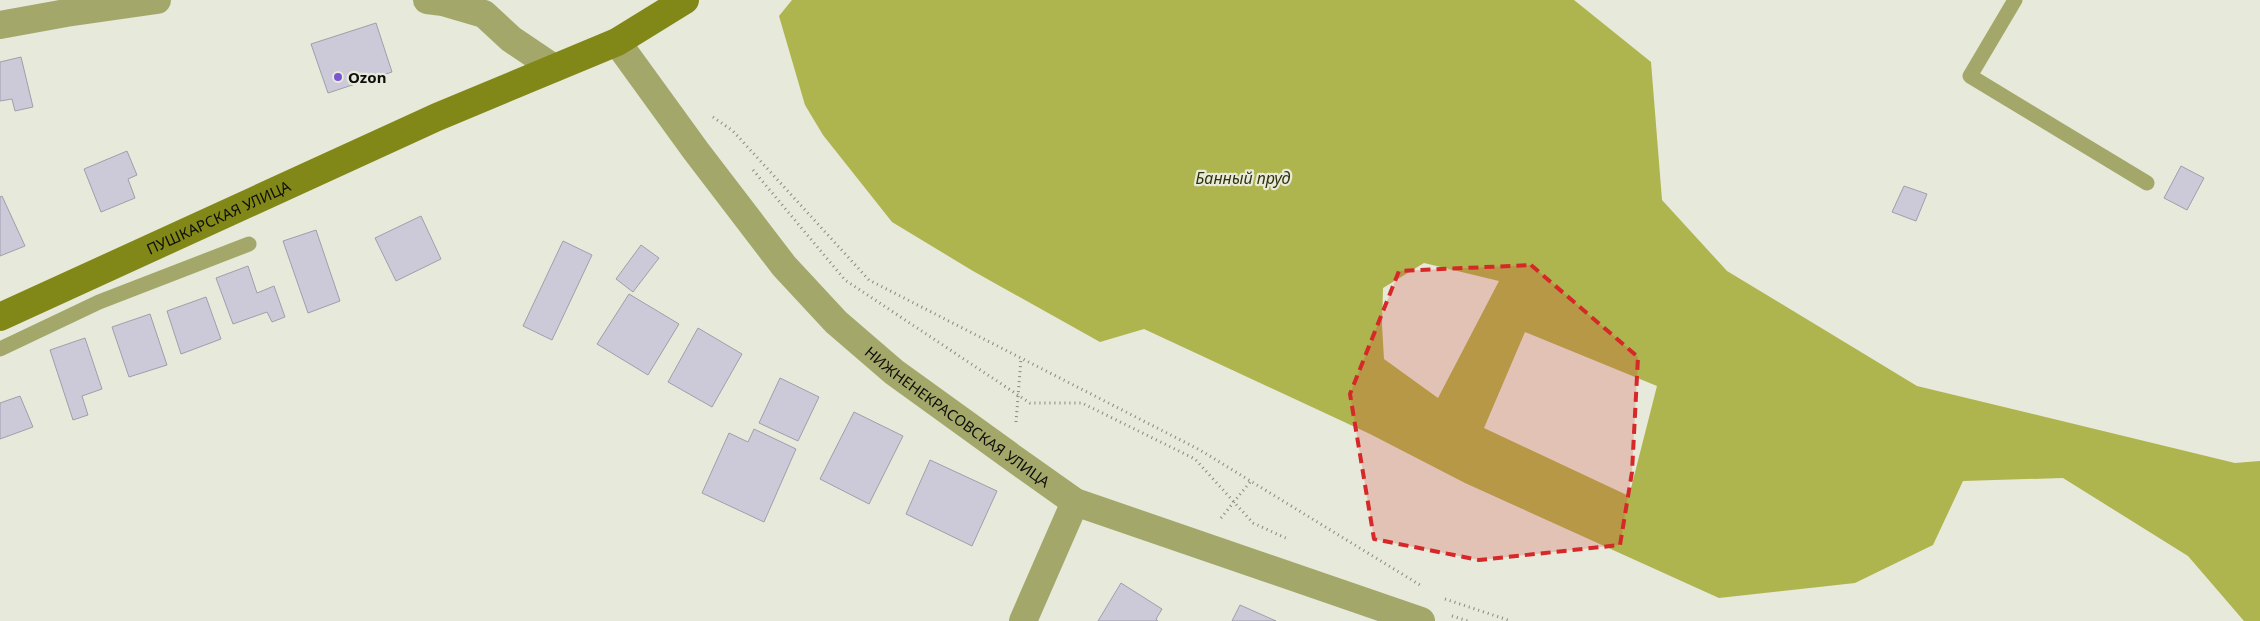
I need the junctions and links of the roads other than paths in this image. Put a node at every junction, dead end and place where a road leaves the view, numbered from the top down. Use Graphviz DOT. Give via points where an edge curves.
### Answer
graph roads {
  1 [pos="157,0"];
  2 [pos="427,0"];
  3 [pos="684,0"];
  4 [pos="2015,0"];
  5 [pos="0,25"];
  6 [pos="617,42"];
  7 [pos="554,68"];
  8 [pos="2147,183"];
  9 [pos="249,244"];
  10 [pos="0,317"];
  11 [pos="0,349"];
  12 [pos="1075,502"];
  13 [pos="1023,621"];
  14 [pos="1421,621"];
  1 -- 5 [label="street"];
  2 -- 7 [label="street" via="484,14 511,39"];
  3 -- 6 [label="street, ПУШКАРСКАЯ УЛИЦА"];
  4 -- 8 [label="lane" via="1970,76"];
  6 -- 7 [label="street, ПУШКАРСКАЯ УЛИЦА"];
  6 -- 12 [label="street, НИЖНЕНЕКРАСОВСКАЯ УЛИЦА" via="784,266 836,322 894,372"];
  7 -- 10 [label="street, ПУШКАРСКАЯ УЛИЦА" via="437,117"];
  9 -- 11 [label="lane" via="99,302"];
  12 -- 13 [label="street"];
  12 -- 14 [label="street, НИЖНЕНЕКРАСОВСКАЯ УЛИЦА"];
}
